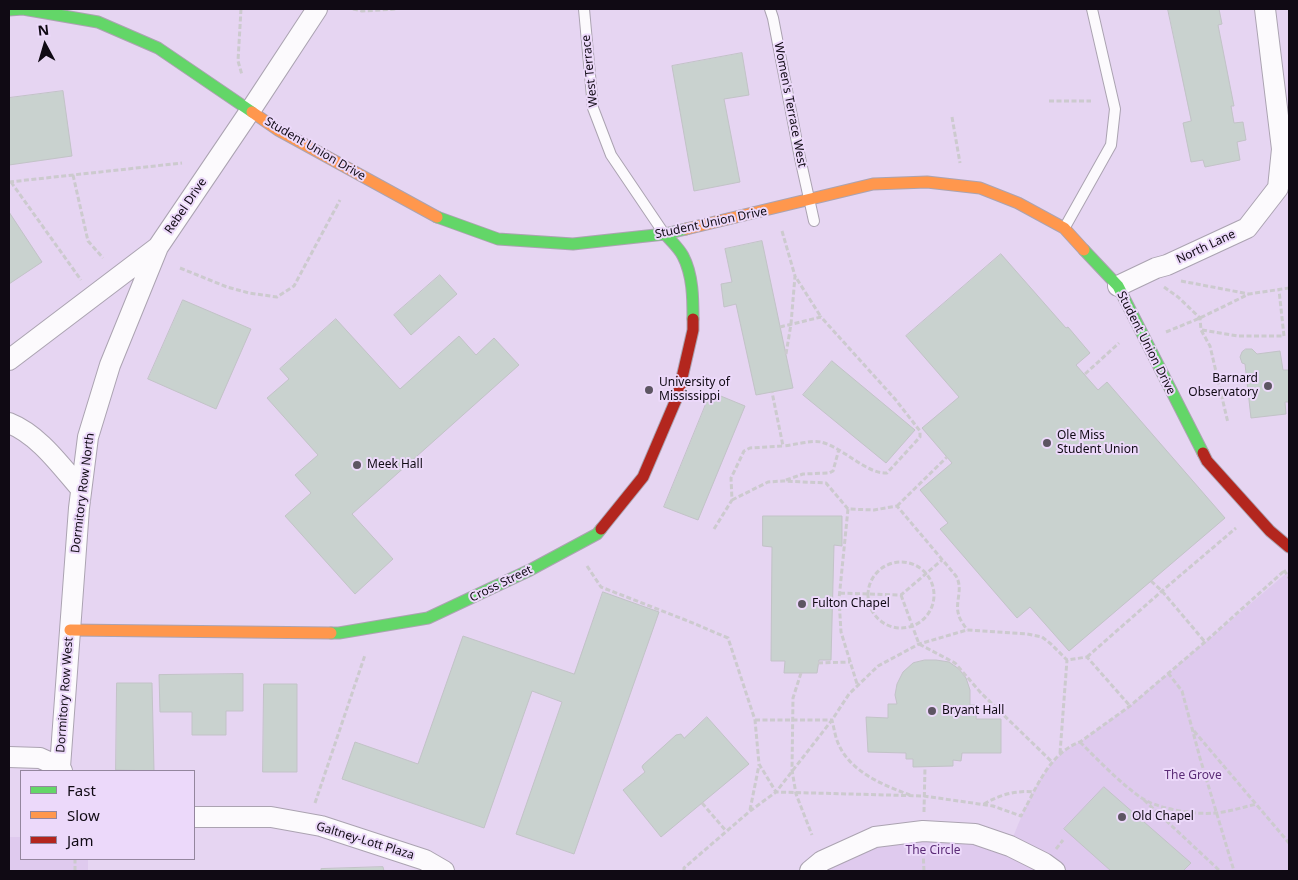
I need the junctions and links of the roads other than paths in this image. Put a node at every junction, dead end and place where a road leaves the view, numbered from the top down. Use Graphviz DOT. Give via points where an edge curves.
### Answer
graph roads {
  1 [pos="317,9"];
  2 [pos="584,9"];
  3 [pos="770,9"];
  4 [pos="1092,9"];
  5 [pos="1265,9"];
  6 [pos="9,10"];
  7 [pos="250,111"];
  8 [pos="809,201"];
  9 [pos="814,221"];
  10 [pos="1064,228"];
  11 [pos="665,234"];
  12 [pos="158,247"];
  13 [pos="1118,286"];
  14 [pos="9,360"];
  15 [pos="9,423"];
  16 [pos="81,489"];
  17 [pos="1289,547"];
  18 [pos="70,630"];
  19 [pos="9,757"];
  20 [pos="61,769"];
  21 [pos="195,817"];
  22 [pos="444,871"];
  23 [pos="810,871"];
  24 [pos="1055,871"];
  1 -- 7 [label="street, Rebel Drive"];
  2 -- 11 [label="lane, West Terrace" via="593,108 611,155"];
  3 -- 8 [label="lane, Women's Terrace West"];
  4 -- 10 [label="lane" via="1115,109 1111,145"];
  5 -- 13 [label="street, North Lane" via="1282,149 1278,188 1247,228"];
  6 -- 7 [label="street, Student Union Drive" via="23,9 98,22 158,48"];
  7 -- 11 [label="street, Student Union Drive" via="278,130 431,215 498,239 572,244"];
  7 -- 12 [label="street, Rebel Drive"];
  8 -- 9 [label="lane, Women's Terrace West"];
  8 -- 10 [label="street, Student Union Drive" via="873,184 926,182 980,188 1018,203"];
  8 -- 11 [label="street, Student Union Drive"];
  10 -- 13 [label="street, Student Union Drive"];
  11 -- 18 [label="street, Cross Street" via="686,263 693,295 693,330 678,395 643,477 597,534 428,618 339,633"];
  12 -- 14 [label="street, Rebel Drive"];
  12 -- 16 [label="street, Dormitory Row North" via="110,364 88,437"];
  13 -- 17 [label="street, Student Union Drive" via="1207,461 1270,531"];
  15 -- 16 [label="street" via="41,444"];
  16 -- 18 [label="street, Dormitory Row North"];
  18 -- 20 [label="street, Dormitory Row West"];
  19 -- 20 [label="street, Dormitory Row West" via="40,758"];
  21 -- 22 [label="street, Galtney-Lott Plaza" via="271,817 321,826 425,860"];
  23 -- 24 [label="street" via="822,862 876,837 923,831 975,834 1010,846"];
}
